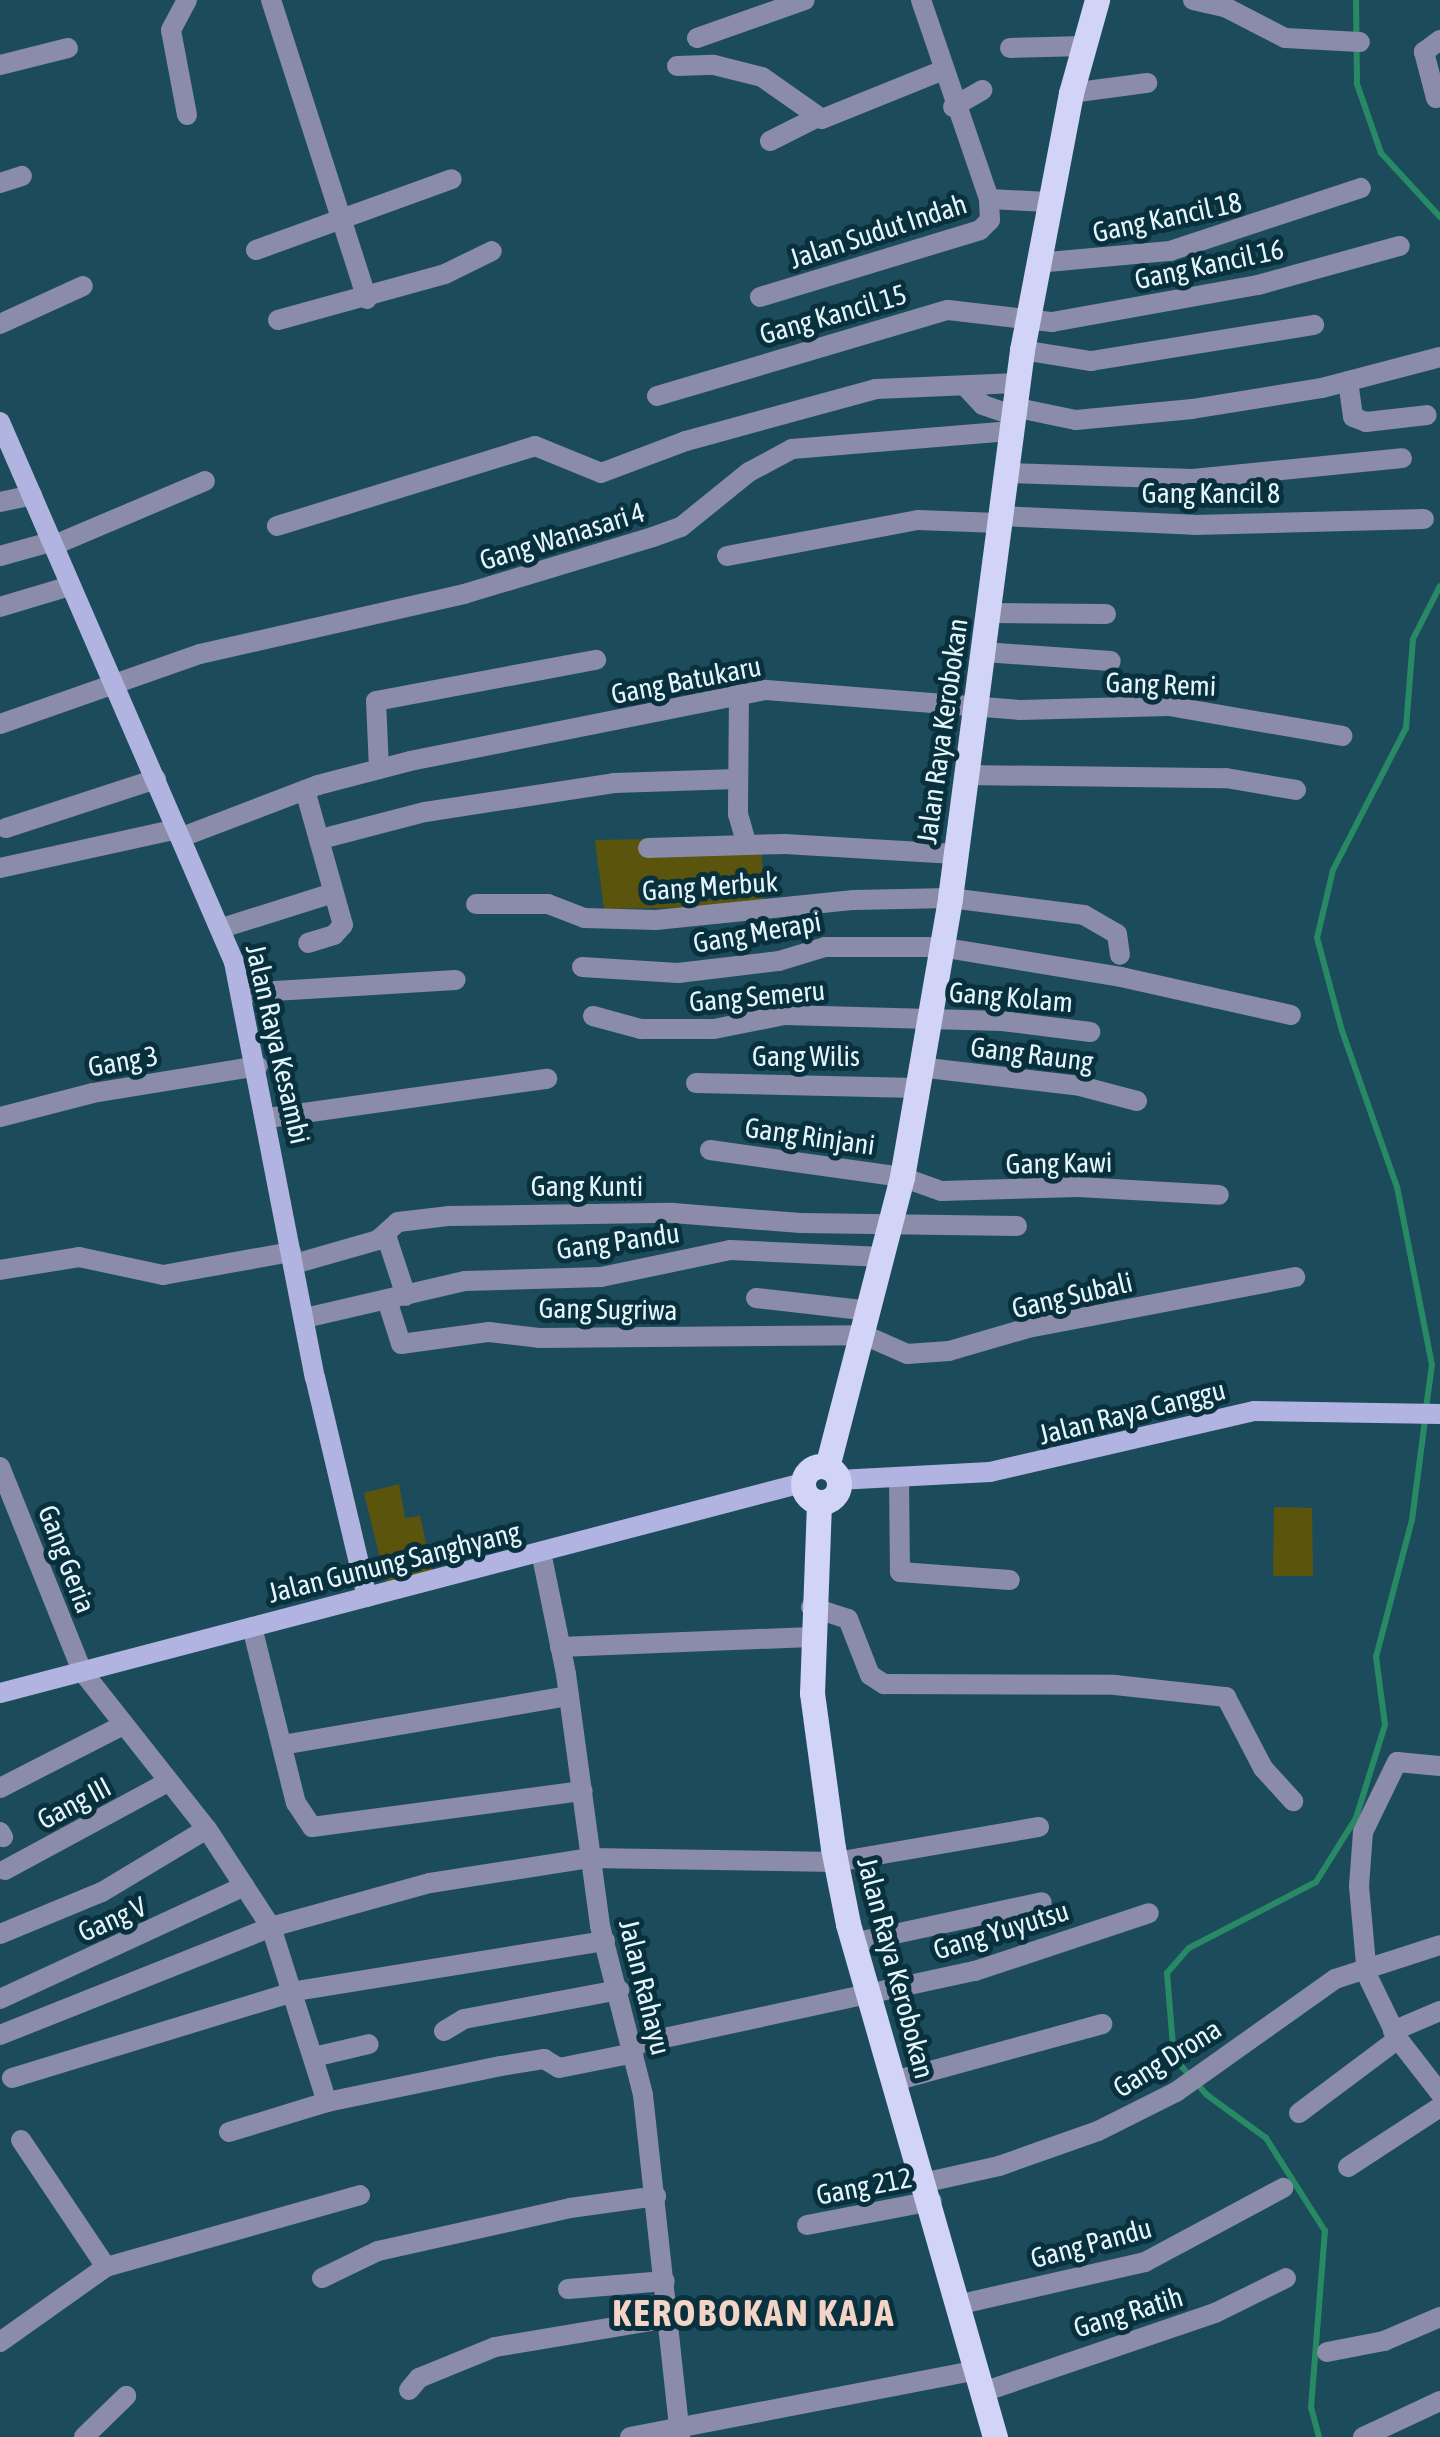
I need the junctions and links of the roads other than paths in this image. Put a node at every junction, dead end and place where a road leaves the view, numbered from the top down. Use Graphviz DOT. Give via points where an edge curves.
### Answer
graph roads {
  1 [pos="187,0"];
  2 [pos="271,0"];
  3 [pos="805,0"];
  4 [pos="1096,0"];
  5 [pos="1192,0"];
  6 [pos="927,2"];
  7 [pos="697,38"];
  8 [pos="1360,42"];
  9 [pos="1434,43"];
  10 [pos="1084,46"];
  11 [pos="68,48"];
  12 [pos="1010,48"];
  13 [pos="0,65"];
  14 [pos="678,66"];
  15 [pos="943,70"];
  16 [pos="1147,84"];
  17 [pos="1070,92"];
  18 [pos="1436,98"];
  19 [pos="187,115"];
  20 [pos="814,119"];
  21 [pos="770,142"];
  22 [pos="22,176"];
  23 [pos="452,180"];
  24 [pos="0,183"];
  25 [pos="1361,188"];
  26 [pos="993,199"];
  27 [pos="1036,202"];
  28 [pos="344,222"];
  29 [pos="1400,246"];
  30 [pos="256,250"];
  31 [pos="492,252"];
  32 [pos="1045,263"];
  33 [pos="83,286"];
  34 [pos="760,297"];
  35 [pos="367,298"];
  36 [pos="278,320"];
  37 [pos="1040,322"];
  38 [pos="0,324"];
  39 [pos="1314,326"];
  40 [pos="1022,350"];
  41 [pos="1440,357"];
  42 [pos="1348,381"];
  43 [pos="966,387"];
  44 [pos="656,396"];
  45 [pos="1013,409"];
  46 [pos="1427,415"];
  47 [pos="0,422"];
  48 [pos="1402,458"];
  49 [pos="1016,472"];
  50 [pos="205,480"];
  51 [pos="32,495"];
  52 [pos="0,502"];
  53 [pos="1424,519"];
  54 [pos="998,520"];
  55 [pos="277,526"];
  56 [pos="51,544"];
  57 [pos="0,556"];
  58 [pos="727,556"];
  59 [pos="70,586"];
  60 [pos="0,608"];
  61 [pos="989,612"];
  62 [pos="1106,614"];
  63 [pos="984,652"];
  64 [pos="596,660"];
  65 [pos="1111,661"];
  66 [pos="115,684"];
  67 [pos="739,693"];
  68 [pos="985,707"];
  69 [pos="0,724"];
  70 [pos="1342,736"];
  71 [pos="378,769"];
  72 [pos="966,775"];
  73 [pos="156,779"];
  74 [pos="737,779"];
  75 [pos="304,790"];
  76 [pos="1296,790"];
  77 [pos="6,828"];
  78 [pos="180,833"];
  79 [pos="321,839"];
  80 [pos="747,844"];
  81 [pos="648,848"];
  82 [pos="955,854"];
  83 [pos="0,868"];
  84 [pos="332,893"];
  85 [pos="950,898"];
  86 [pos="476,904"];
  87 [pos="222,928"];
  88 [pos="308,943"];
  89 [pos="940,947"];
  90 [pos="1120,955"];
  91 [pos="582,967"];
  92 [pos="456,980"];
  93 [pos="242,992"];
  94 [pos="1290,1015"];
  95 [pos="594,1016"];
  96 [pos="927,1018"];
  97 [pos="1090,1032"];
  98 [pos="258,1066"];
  99 [pos="918,1078"];
  100 [pos="547,1079"];
  101 [pos="696,1083"];
  102 [pos="1137,1101"];
  103 [pos="0,1118"];
  104 [pos="268,1118"];
  105 [pos="710,1150"];
  106 [pos="902,1177"];
  107 [pos="1219,1196"];
  108 [pos="890,1226"];
  109 [pos="1017,1226"];
  110 [pos="386,1235"];
  111 [pos="292,1258"];
  112 [pos="883,1258"];
  113 [pos="0,1270"];
  114 [pos="1295,1277"];
  115 [pos="397,1298"];
  116 [pos="756,1298"];
  117 [pos="305,1318"];
  118 [pos="867,1323"];
  119 [pos="1440,1414"];
  120 [pos="0,1467"];
  121 [pos="833,1473"];
  122 [pos="899,1479"];
  123 [pos="811,1493"];
  124 [pos="541,1552"];
  125 [pos="1010,1580"];
  126 [pos="367,1597"];
  127 [pos="811,1607"];
  128 [pos="252,1627"];
  129 [pos="810,1637"];
  130 [pos="560,1647"];
  131 [pos="82,1671"];
  132 [pos="0,1693"];
  133 [pos="570,1696"];
  134 [pos="121,1726"];
  135 [pos="282,1745"];
  136 [pos="1440,1766"];
  137 [pos="168,1782"];
  138 [pos="0,1788"];
  139 [pos="583,1791"];
  140 [pos="1293,1801"];
  141 [pos="1038,1827"];
  142 [pos="207,1829"];
  143 [pos="589,1858"];
  144 [pos="836,1862"];
  145 [pos="5,1870"];
  146 [pos="244,1886"];
  147 [pos="1042,1902"];
  148 [pos="1148,1913"];
  149 [pos="271,1927"];
  150 [pos="0,1934"];
  151 [pos="604,1940"];
  152 [pos="854,1943"];
  153 [pos="1440,1945"];
  154 [pos="1365,1967"];
  155 [pos="619,1990"];
  156 [pos="296,1991"];
  157 [pos="869,1996"];
  158 [pos="0,1999"];
  159 [pos="1440,2012"];
  160 [pos="1102,2024"];
  161 [pos="444,2030"];
  162 [pos="0,2035"];
  163 [pos="1396,2035"];
  164 [pos="368,2044"];
  165 [pos="634,2049"];
  166 [pos="318,2056"];
  167 [pos="1431,2068"];
  168 [pos="12,2078"];
  169 [pos="894,2081"];
  170 [pos="1440,2093"];
  171 [pos="327,2102"];
  172 [pos="1440,2106"];
  173 [pos="1299,2113"];
  174 [pos="229,2132"];
  175 [pos="21,2140"];
  176 [pos="1348,2167"];
  177 [pos="1283,2188"];
  178 [pos="929,2192"];
  179 [pos="360,2194"];
  180 [pos="656,2196"];
  181 [pos="807,2226"];
  182 [pos="106,2268"];
  183 [pos="322,2278"];
  184 [pos="1286,2278"];
  185 [pos="665,2281"];
  186 [pos="568,2289"];
  187 [pos="957,2304"];
  188 [pos="1440,2317"];
  189 [pos="668,2318"];
  190 [pos="0,2342"];
  191 [pos="1327,2352"];
  192 [pos="980,2381"];
  193 [pos="410,2390"];
  194 [pos="126,2396"];
  195 [pos="1440,2401"];
  196 [pos="679,2434"];
  197 [pos="84,2437"];
  198 [pos="630,2437"];
  199 [pos="996,2437"];
  200 [pos="1363,2437"];
  1 -- 19 [label="street" via="171,30"];
  2 -- 28 [label="street"];
  3 -- 7 [label="street"];
  4 -- 10 [label="main road, Jalan Raya Kerobokan"];
  5 -- 8 [label="street" via="1227,8 1285,38 1316,45"];
  6 -- 15 [label="street, Jalan Sudut Indah"];
  9 -- 18 [label="street"];
  10 -- 12 [label="street"];
  10 -- 17 [label="main road, Jalan Raya Kerobokan"];
  11 -- 13 [label="street"];
  14 -- 20 [label="street" via="714,65 762,77"];
  15 -- 20 [label="street"];
  15 -- 26 [label="street, Jalan Sudut Indah" via="966,99"];
  16 -- 17 [label="street"];
  17 -- 27 [label="main road, Jalan Raya Kerobokan"];
  20 -- 21 [label="street"];
  22 -- 24 [label="street"];
  23 -- 28 [label="street"];
  25 -- 32 [label="street, Gang Kancil 18" via="1216,240 1084,263"];
  26 -- 27 [label="street, Jalan Sudut Indah"];
  26 -- 34 [label="street, Jalan Sudut Indah" via="990,220 980,230"];
  27 -- 32 [label="main road, Jalan Raya Kerobokan"];
  28 -- 30 [label="street"];
  28 -- 35 [label="street"];
  29 -- 37 [label="street, Gang Kancil 16" via="1258,285"];
  31 -- 35 [label="street"];
  32 -- 37 [label="main road, Jalan Raya Kerobokan"];
  33 -- 38 [label="street"];
  35 -- 36 [label="street"];
  37 -- 40 [label="main road, Jalan Raya Kerobokan"];
  37 -- 44 [label="street, Gang Kancil 15" via="948,310"];
  39 -- 40 [label="street" via="1115,359 1059,359"];
  40 -- 45 [label="main road, Jalan Raya Kerobokan"];
  41 -- 42 [label="street"];
  42 -- 45 [label="street" via="1192,409 1076,420"];
  42 -- 46 [label="street" via="1353,416 1366,422"];
  43 -- 45 [label="street"];
  43 -- 45 [label="street" via="984,405"];
  43 -- 55 [label="street" via="924,384 821,401 602,473 535,446"];
  45 -- 49 [label="main road, Jalan Raya Kerobokan"];
  45 -- 66 [label="street, Gang Wanasari 4" via="792,449 749,472 695,518 653,537 464,594 250,640"];
  47 -- 51 [label="main road, Jalan Raya Kesambi"];
  48 -- 49 [label="street" via="1193,479"];
  49 -- 54 [label="main road, Jalan Raya Kerobokan"];
  50 -- 56 [label="street"];
  51 -- 52 [label="street"];
  51 -- 56 [label="main road, Jalan Raya Kesambi"];
  53 -- 54 [label="street, Gang Kancil 8" via="1194,525"];
  54 -- 58 [label="street, Gang Kancil 8" via="918,520"];
  54 -- 61 [label="main road, Jalan Raya Kerobokan"];
  56 -- 57 [label="street"];
  56 -- 59 [label="main road, Jalan Raya Kesambi"];
  59 -- 60 [label="street"];
  59 -- 66 [label="main road, Jalan Raya Kesambi"];
  61 -- 62 [label="street"];
  61 -- 63 [label="main road, Jalan Raya Kerobokan"];
  63 -- 65 [label="street"];
  63 -- 68 [label="main road, Jalan Raya Kerobokan"];
  64 -- 71 [label="street" via="376,701"];
  66 -- 69 [label="street, Gang Wanasari 4"];
  66 -- 73 [label="main road, Jalan Raya Kesambi"];
  67 -- 68 [label="street, Gang Batukaru"];
  67 -- 71 [label="street, Gang Batukaru"];
  67 -- 74 [label="street"];
  68 -- 70 [label="street, Gang Remi" via="1169,706"];
  68 -- 72 [label="main road, Jalan Raya Kerobokan"];
  71 -- 75 [label="street, Gang Batukaru"];
  72 -- 76 [label="street" via="1226,778"];
  72 -- 82 [label="main road, Jalan Raya Kerobokan"];
  73 -- 77 [label="street"];
  73 -- 78 [label="main road, Jalan Raya Kesambi"];
  74 -- 79 [label="street" via="614,783 425,812"];
  74 -- 80 [label="street"];
  75 -- 78 [label="street, Gang Batukaru"];
  75 -- 79 [label="street"];
  78 -- 83 [label="street, Gang Batukaru"];
  78 -- 87 [label="main road, Jalan Raya Kesambi"];
  79 -- 84 [label="street"];
  80 -- 81 [label="street"];
  80 -- 82 [label="street"];
  82 -- 85 [label="main road, Jalan Raya Kerobokan"];
  84 -- 87 [label="street"];
  84 -- 88 [label="street" via="341,931"];
  85 -- 86 [label="street, Gang Merbuk" via="854,900 656,920 584,918 548,904"];
  85 -- 89 [label="main road, Jalan Raya Kerobokan"];
  85 -- 90 [label="street, Gang Merbuk" via="1084,915 1121,940"];
  87 -- 93 [label="main road, Jalan Raya Kesambi"];
  89 -- 91 [label="street, Gang Merapi" via="825,946 779,962 678,973"];
  89 -- 94 [label="street, Gang Merapi"];
  89 -- 96 [label="main road, Jalan Raya Kerobokan"];
  92 -- 93 [label="street"];
  93 -- 98 [label="main road, Jalan Raya Kesambi"];
  95 -- 96 [label="street, Gang Semeru" via="613,1025 677,1030 785,1015"];
  96 -- 97 [label="street, Gang Kolam"];
  96 -- 99 [label="main road, Jalan Raya Kerobokan"];
  98 -- 103 [label="street, Gang 3" via="93,1093"];
  98 -- 104 [label="main road, Jalan Raya Kesambi"];
  99 -- 101 [label="street, Gang Wilis"];
  99 -- 102 [label="street, Gang Raung" via="1086,1088"];
  99 -- 106 [label="main road, Jalan Raya Kerobokan"];
  100 -- 104 [label="street"];
  104 -- 111 [label="main road, Jalan Raya Kesambi"];
  105 -- 106 [label="street, Gang Rinjani"];
  106 -- 107 [label="street, Gang Kawi" via="973,1193 1085,1187"];
  106 -- 108 [label="main road, Jalan Raya Kerobokan"];
  108 -- 109 [label="street, Gang Kunti"];
  108 -- 110 [label="street, Gang Kunti" via="673,1213 518,1213 407,1220"];
  108 -- 112 [label="main road, Jalan Raya Kerobokan"];
  110 -- 111 [label="street, Gang Kunti"];
  110 -- 115 [label="street"];
  111 -- 113 [label="street, Gang Kunti" via="163,1276 79,1258"];
  111 -- 117 [label="main road, Jalan Raya Kesambi"];
  112 -- 115 [label="street, Gang Pandu" via="730,1250 601,1278 465,1281"];
  112 -- 118 [label="main road, Jalan Raya Kerobokan"];
  114 -- 118 [label="street, Gang Subali" via="1028,1328 949,1351 907,1354"];
  115 -- 117 [label="street, Gang Pandu"];
  115 -- 118 [label="street, Gang Sugriwa" via="402,1344 489,1332 539,1338"];
  116 -- 118 [label="street"];
  117 -- 126 [label="main road, Jalan Raya Kesambi"];
  118 -- 121 [label="main road, Jalan Raya Kerobokan"];
  119 -- 122 [label="main road, Jalan Raya Canggu" via="1254,1411 990,1472"];
  120 -- 131 [label="street, Gang Geria"];
  121 -- 122 [label="main road, Jalan Raya Canggu"];
  121 -- 123 [label="main road" via="814,1468"];
  122 -- 125 [label="street" via="900,1572"];
  123 -- 124 [label="main road, Jalan Gunung Sanghyang"];
  123 -- 127 [label="main road, Jalan Raya Kerobokan"];
  124 -- 126 [label="main road, Jalan Gunung Sanghyang"];
  124 -- 130 [label="street, Jalan Rahayu"];
  126 -- 128 [label="main road, Jalan Gunung Sanghyang"];
  127 -- 129 [label="main road, Jalan Raya Kerobokan"];
  127 -- 140 [label="street" via="848,1620 870,1675 884,1684 1123,1688 1226,1697 1263,1768"];
  128 -- 131 [label="main road, Jalan Gunung Sanghyang"];
  128 -- 135 [label="street"];
  129 -- 130 [label="street"];
  129 -- 144 [label="main road, Jalan Raya Kerobokan"];
  130 -- 133 [label="street, Jalan Rahayu"];
  131 -- 132 [label="main road, Jalan Gunung Sanghyang"];
  131 -- 134 [label="street, Gang Geria"];
  133 -- 135 [label="street"];
  133 -- 139 [label="street, Jalan Rahayu"];
  134 -- 137 [label="street, Gang Geria"];
  134 -- 138 [label="street"];
  135 -- 139 [label="street" via="296,1802 312,1827"];
  136 -- 154 [label="street" via="1396,1762 1363,1832"];
  137 -- 142 [label="street, Gang Geria"];
  137 -- 145 [label="street, Gang III"];
  139 -- 143 [label="street, Jalan Rahayu"];
  141 -- 144 [label="street"];
  142 -- 146 [label="street, Gang Geria"];
  142 -- 150 [label="street" via="102,1892"];
  143 -- 144 [label="street"];
  143 -- 149 [label="street" via="430,1883"];
  143 -- 151 [label="street, Jalan Rahayu"];
  144 -- 152 [label="main road, Jalan Raya Kerobokan"];
  146 -- 149 [label="street, Gang Geria"];
  146 -- 158 [label="street, Gang V"];
  147 -- 152 [label="street"];
  148 -- 157 [label="street, Gang Yuyutsu" via="1020,1959"];
  149 -- 156 [label="street, Gang Geria"];
  149 -- 162 [label="street"];
  151 -- 155 [label="street, Jalan Rahayu"];
  151 -- 156 [label="street"];
  152 -- 157 [label="main road, Jalan Raya Kerobokan"];
  153 -- 154 [label="street, Gang Drona"];
  154 -- 163 [label="street"];
  154 -- 178 [label="street, Gang Drona" via="1290,2006 1138,2112"];
  155 -- 161 [label="street" via="464,2019"];
  155 -- 165 [label="street, Jalan Rahayu"];
  156 -- 166 [label="street, Gang Geria"];
  156 -- 168 [label="street"];
  157 -- 165 [label="street, Gang Yuyutsu"];
  157 -- 169 [label="main road, Jalan Raya Kerobokan"];
  159 -- 163 [label="street"];
  160 -- 169 [label="street"];
  163 -- 167 [label="street"];
  163 -- 173 [label="street"];
  164 -- 166 [label="street"];
  165 -- 171 [label="street, Gang Yuyutsu" via="559,2068 534,2059"];
  165 -- 180 [label="street, Jalan Rahayu"];
  166 -- 171 [label="street, Gang Geria"];
  167 -- 170 [label="street"];
  169 -- 178 [label="main road, Jalan Raya Kerobokan"];
  171 -- 174 [label="street, Gang Yuyutsu"];
  172 -- 176 [label="street"];
  175 -- 182 [label="street"];
  177 -- 187 [label="street, Gang Pandu" via="1146,2262"];
  178 -- 181 [label="street, Gang 212"];
  178 -- 187 [label="main road, Jalan Raya Kerobokan"];
  179 -- 182 [label="street"];
  180 -- 183 [label="street" via="378,2251"];
  180 -- 185 [label="street, Jalan Rahayu"];
  182 -- 190 [label="street"];
  184 -- 192 [label="street, Gang Ratih" via="1215,2314"];
  185 -- 186 [label="street"];
  185 -- 189 [label="street, Jalan Rahayu"];
  187 -- 192 [label="main road, Jalan Raya Kerobokan"];
  188 -- 191 [label="street" via="1384,2342"];
  189 -- 193 [label="street" via="495,2347 419,2378"];
  189 -- 196 [label="street, Jalan Rahayu"];
  192 -- 196 [label="street, Gang Ratih"];
  192 -- 199 [label="main road, Jalan Raya Kerobokan"];
  194 -- 197 [label="street"];
  195 -- 200 [label="street"];
  196 -- 198 [label="street, Gang Ratih"];
}
